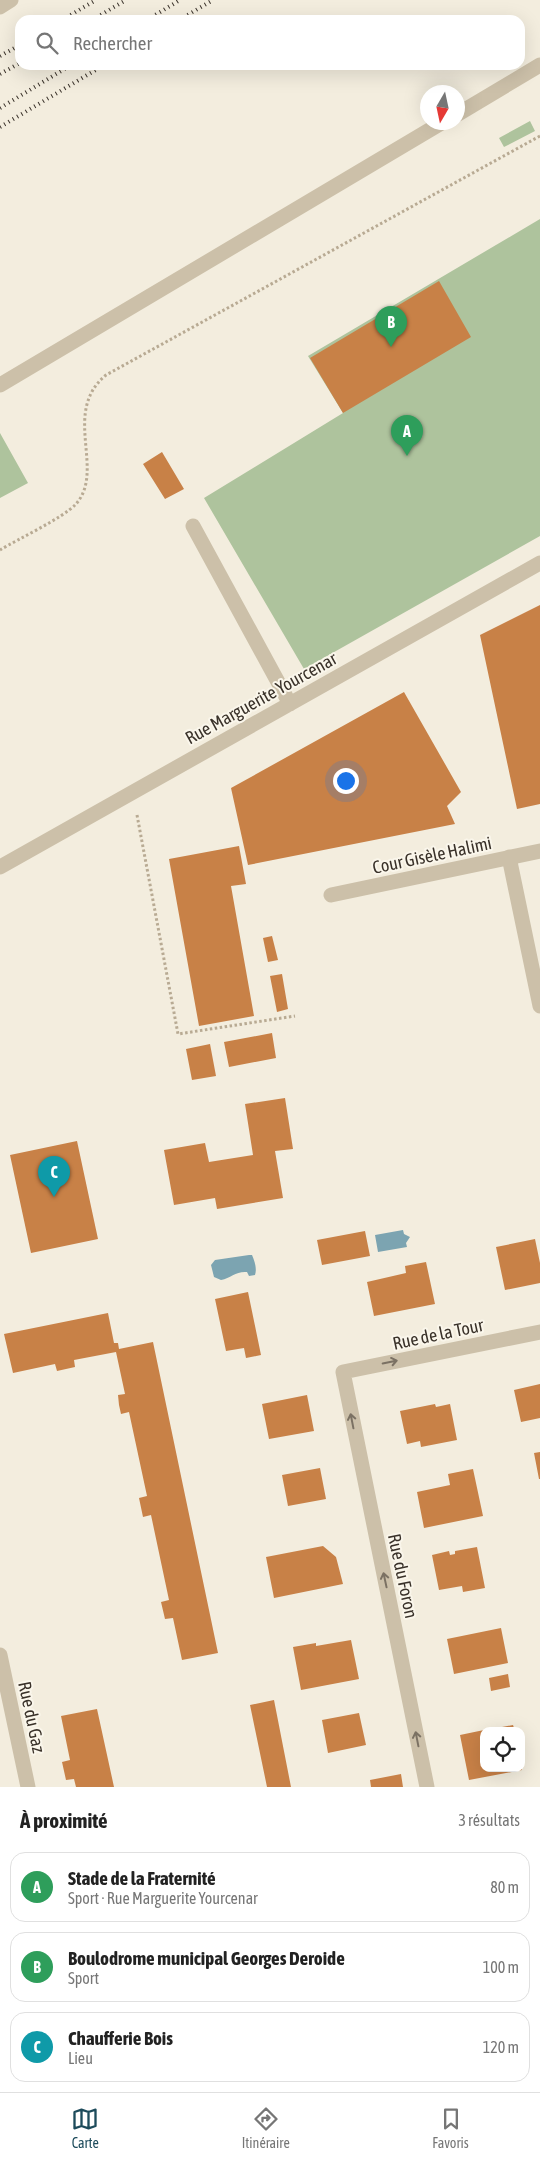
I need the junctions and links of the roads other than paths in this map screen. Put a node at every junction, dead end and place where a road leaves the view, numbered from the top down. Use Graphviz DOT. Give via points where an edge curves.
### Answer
graph roads {
  1 [pos="11,0"];
  2 [pos="0,7"];
  3 [pos="540,65"];
  4 [pos="465,110"];
  5 [pos="430,130"];
  6 [pos="0,385"];
  7 [pos="193,526"];
  8 [pos="540,563"];
  9 [pos="290,704"];
  10 [pos="540,851"];
  11 [pos="508,857"];
  12 [pos="0,867"];
  13 [pos="331,895"];
  14 [pos="540,1006"];
  15 [pos="540,1332"];
  16 [pos="343,1372"];
  17 [pos="0,1655"];
  18 [pos="3,1686"];
  19 [pos="28,1787"];
  20 [pos="427,1787"];
  1 -- 2 [label="street"];
  3 -- 4 [label="street"];
  5 -- 6 [label="street"];
  7 -- 9 [label="street"];
  8 -- 9 [label="street, Rue Marguerite Yourcenar"];
  9 -- 12 [label="street, Rue Marguerite Yourcenar"];
  10 -- 11 [label="street, Cour Gisèle Halimi"];
  11 -- 13 [label="street, Cour Gisèle Halimi"];
  11 -- 14 [label="street"];
  16 -- 15 [label="street, Rue de la Tour, one-way"];
  20 -- 16 [label="street, Rue du Foron, one-way"];
  17 -- 18 [label="street, Rue du Gaz"];
  18 -- 19 [label="street, Rue du Gaz"];
}
